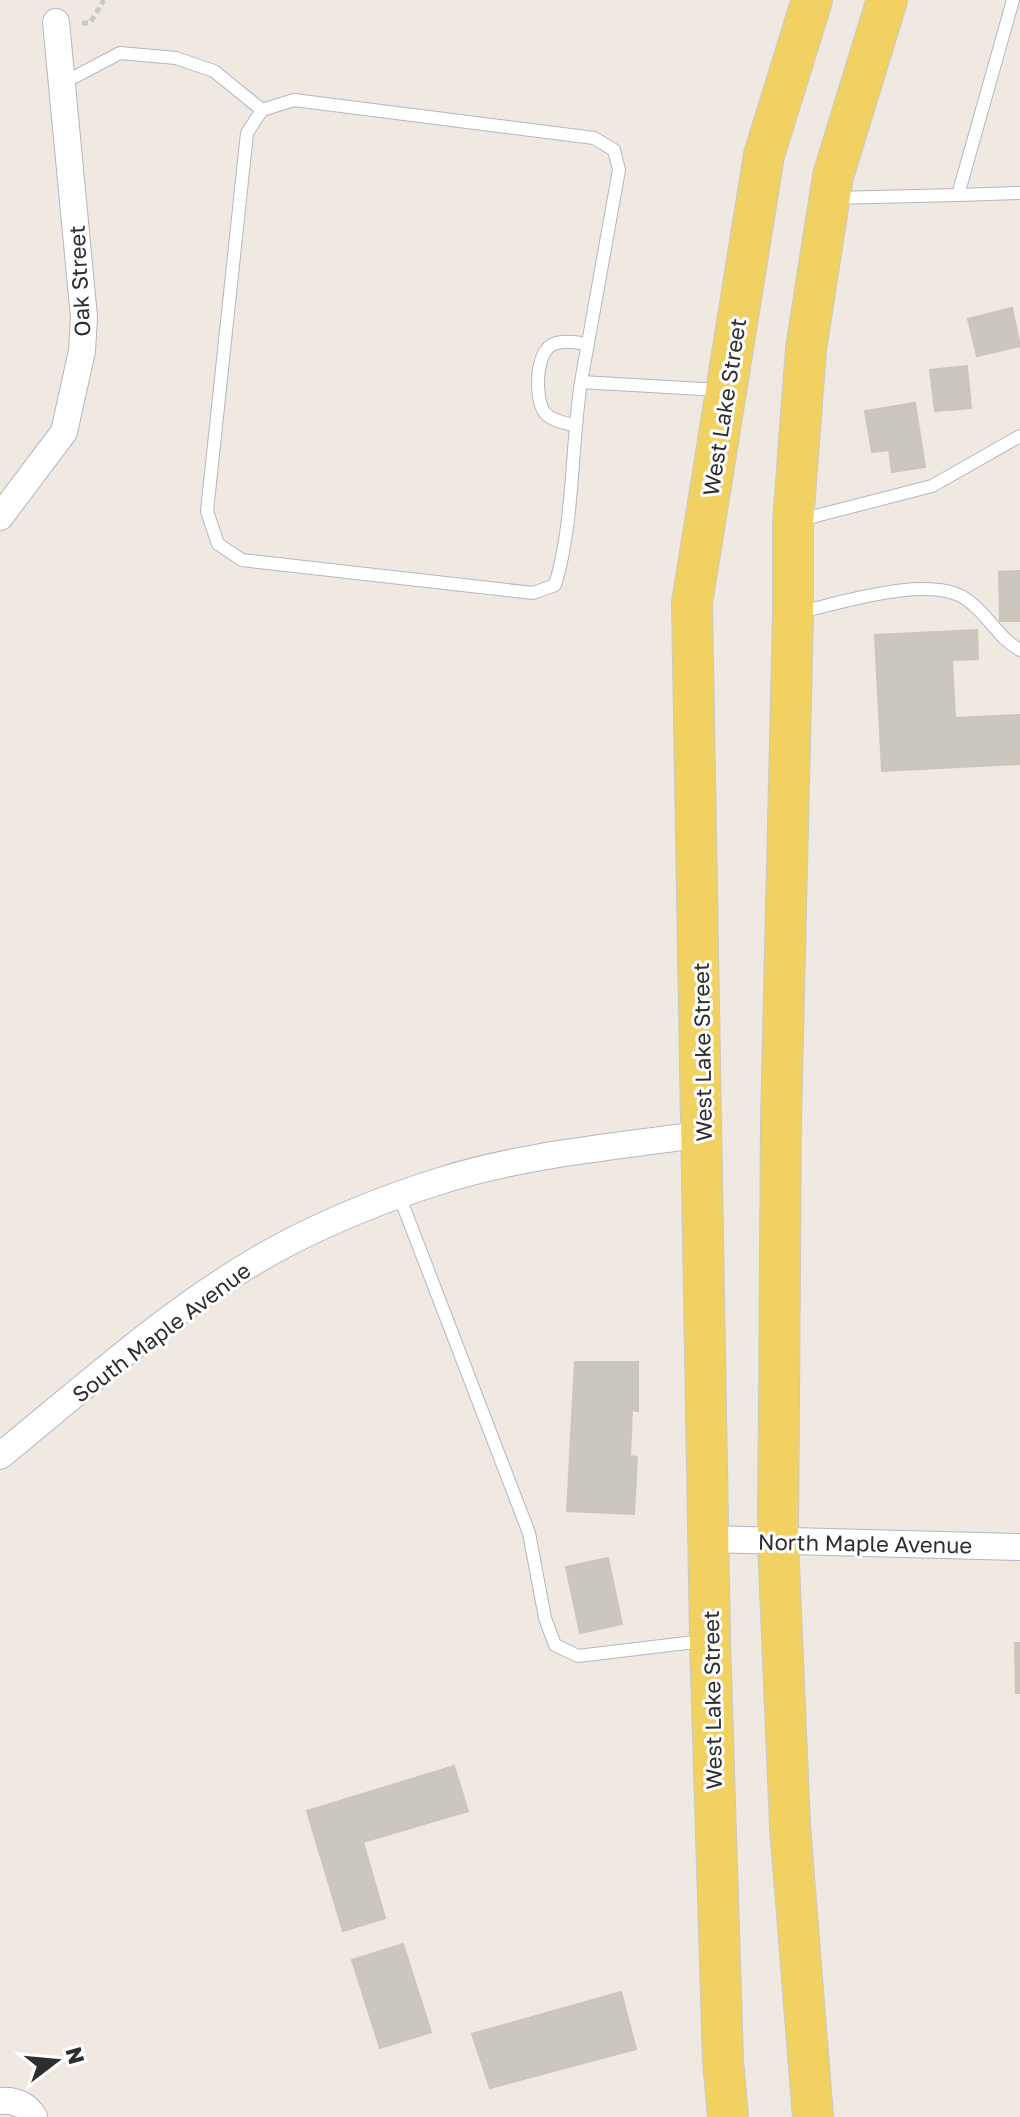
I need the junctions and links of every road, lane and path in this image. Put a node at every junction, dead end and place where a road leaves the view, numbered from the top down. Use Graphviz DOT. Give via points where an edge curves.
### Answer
graph roads {
  1 [pos="812,0"];
  2 [pos="887,0"];
  3 [pos="1013,0"];
  4 [pos="56,22"];
  5 [pos="63,83"];
  6 [pos="262,110"];
  7 [pos="1020,193"];
  8 [pos="958,195"];
  9 [pos="830,198"];
  10 [pos="586,344"];
  11 [pos="581,382"];
  12 [pos="727,390"];
  13 [pos="574,425"];
  14 [pos="1020,436"];
  15 [pos="0,517"];
  16 [pos="793,522"];
  17 [pos="793,614"];
  18 [pos="1020,650"];
  19 [pos="703,1134"];
  20 [pos="399,1195"];
  21 [pos="0,1456"];
  22 [pos="709,1539"];
  23 [pos="778,1541"];
  24 [pos="1020,1547"];
  25 [pos="710,1640"];
  26 [pos="0,2101"];
  27 [pos="34,2117"];
  28 [pos="728,2117"];
  29 [pos="813,2117"];
  1 -- 12 [label="main road, West Lake Street" via="764,155"];
  2 -- 9 [label="main road"];
  3 -- 8 [label="lane"];
  4 -- 5 [label="street, Oak Street"];
  5 -- 6 [label="lane" via="120,53 176,58 214,71"];
  5 -- 15 [label="street, Oak Street" via="84,317 82,351 64,432"];
  6 -- 10 [label="lane" via="294,100 594,138 614,150 619,170"];
  6 -- 13 [label="lane" via="247,133 207,511 218,544 242,560 533,593 555,585 563,558"];
  7 -- 8 [label="lane"];
  8 -- 9 [label="lane"];
  9 -- 16 [label="main road" via="806,349"];
  10 -- 11 [label="lane"];
  10 -- 13 [label="lane" via="554,343 540,361 539,397 545,412"];
  11 -- 12 [label="lane"];
  11 -- 13 [label="lane"];
  12 -- 19 [label="main road, West Lake Street" via="692,603"];
  14 -- 16 [label="lane" via="932,486"];
  16 -- 17 [label="main road"];
  17 -- 18 [label="lane" via="895,590 954,592"];
  17 -- 23 [label="main road" via="781,1104"];
  19 -- 20 [label="street, South Maple Avenue" via="536,1158"];
  19 -- 22 [label="main road, West Lake Street"];
  20 -- 21 [label="street, South Maple Avenue" via="282,1246 218,1285"];
  20 -- 25 [label="lane" via="529,1533 555,1645 578,1656"];
  22 -- 23 [label="street, North Maple Avenue"];
  22 -- 25 [label="main road, West Lake Street"];
  23 -- 24 [label="street, North Maple Avenue"];
  23 -- 29 [label="main road" via="790,1826"];
  25 -- 28 [label="main road, West Lake Street"];
  26 -- 27 [label="street" via="24,2105"];
}
